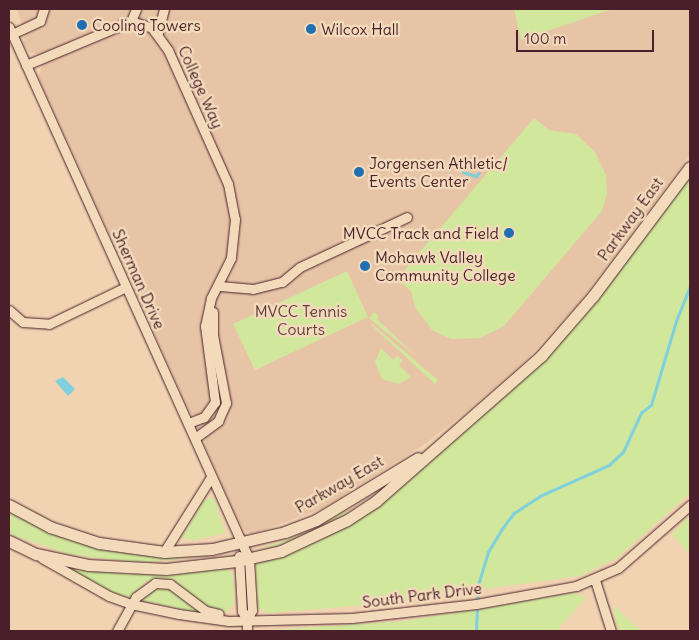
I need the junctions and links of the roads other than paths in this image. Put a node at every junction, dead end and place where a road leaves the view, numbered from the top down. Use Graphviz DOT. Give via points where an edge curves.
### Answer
graph roads {
  1 [pos="44,9"];
  2 [pos="136,9"];
  3 [pos="164,9"];
  4 [pos="130,21"];
  5 [pos="10,30"];
  6 [pos="158,33"];
  7 [pos="26,65"];
  8 [pos="690,168"];
  9 [pos="407,218"];
  10 [pos="126,287"];
  11 [pos="218,288"];
  12 [pos="9,310"];
  13 [pos="188,423"];
  14 [pos="195,438"];
  15 [pos="424,456"];
  16 [pos="211,477"];
  17 [pos="690,505"];
  18 [pos="9,506"];
  19 [pos="9,541"];
  20 [pos="241,544"];
  21 [pos="164,552"];
  22 [pos="36,554"];
  23 [pos="243,560"];
  24 [pos="595,580"];
  25 [pos="131,604"];
  26 [pos="236,619"];
  27 [pos="247,620"];
  28 [pos="117,631"];
  29 [pos="246,631"];
  30 [pos="610,631"];
  1 -- 5 [label="street" via="40,21"];
  2 -- 4 [label="street"];
  3 -- 6 [label="street"];
  4 -- 6 [label="street, College Way" via="143,23"];
  4 -- 7 [label="street"];
  5 -- 7 [label="street, Sherman Drive"];
  6 -- 11 [label="street, College Way" via="233,200 234,245"];
  7 -- 10 [label="street, Sherman Drive"];
  8 -- 15 [label="street, Parkway East" via="568,327 498,396"];
  9 -- 11 [label="street" via="300,267 282,282 253,289"];
  10 -- 12 [label="street" via="48,324 23,322"];
  10 -- 13 [label="street, Sherman Drive"];
  11 -- 13 [label="street, College Way" via="210,303 205,334 216,398 208,414"];
  11 -- 14 [label="street, College Way" via="212,327 226,403 218,421"];
  13 -- 14 [label="street, Sherman Drive"];
  14 -- 16 [label="street, Sherman Drive"];
  15 -- 20 [label="street, Parkway East" via="316,520"];
  15 -- 23 [label="street, Parkway East" via="376,501 347,520 280,551"];
  16 -- 20 [label="street, Sherman Drive"];
  16 -- 21 [label="street"];
  17 -- 24 [label="street, South Park Drive" via="618,568"];
  18 -- 21 [label="street, Parkway East" via="75,537"];
  19 -- 22 [label="street, Parkway East"];
  20 -- 21 [label="street, Parkway East"];
  20 -- 23 [label="street, Sherman Drive"];
  22 -- 23 [label="street, Parkway East" via="106,568 141,569"];
  22 -- 25 [label="street, Parkway East" via="91,588"];
  23 -- 27 [label="street, Sherman Drive" via="242,610"];
  24 -- 27 [label="street, South Park Drive" via="550,592 418,612 352,618"];
  24 -- 30 [label="street"];
  25 -- 26 [label="street, South Park Drive" via="179,614 229,621"];
  25 -- 26 [label="street" via="147,587 160,582 170,584 206,610"];
  25 -- 28 [label="street"];
  26 -- 27 [label="street, South Park Drive"];
  27 -- 29 [label="street, Sherman Drive"];
}
